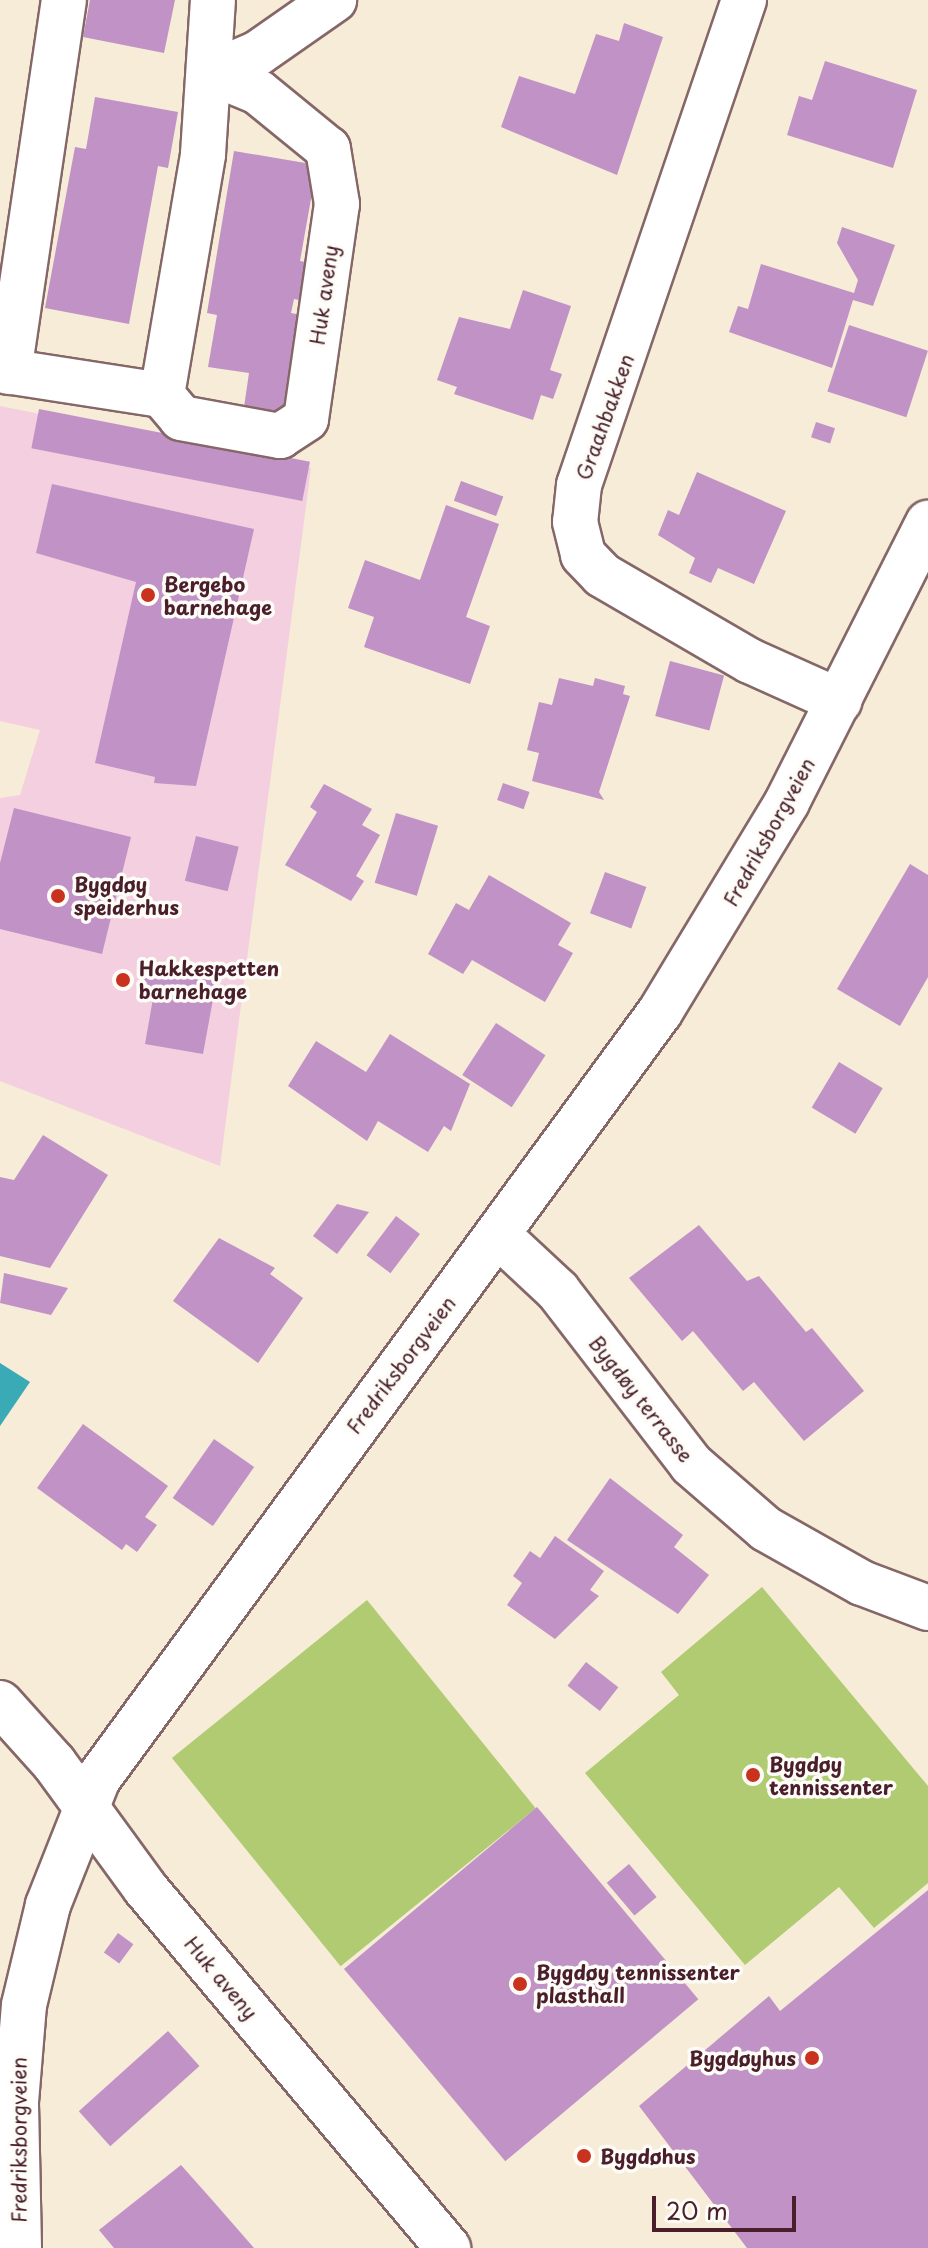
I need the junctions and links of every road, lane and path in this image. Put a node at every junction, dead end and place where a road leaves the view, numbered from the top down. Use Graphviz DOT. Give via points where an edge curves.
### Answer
graph roads {
  1 [pos="64,0"];
  2 [pos="213,0"];
  3 [pos="334,0"];
  4 [pos="744,0"];
  5 [pos="212,73"];
  6 [pos="5,371"];
  7 [pos="162,395"];
  8 [pos="928,523"];
  9 [pos="839,701"];
  10 [pos="498,1235"];
  11 [pos="928,1608"];
  12 [pos="0,1703"];
  13 [pos="85,1808"];
  14 [pos="19,2248"];
  15 [pos="448,2248"];
  1 -- 6 [label="street"];
  2 -- 5 [label="street"];
  3 -- 5 [label="street" via="258,53"];
  4 -- 9 [label="street, Graahbakken" via="579,485 575,522 583,555 602,575 750,661"];
  5 -- 7 [label="street"];
  5 -- 7 [label="street, Huk aveny" via="258,92 328,149 337,204 306,419 280,436 181,418"];
  6 -- 7 [label="street"];
  8 -- 9 [label="street, Fredriksborgveien"];
  9 -- 10 [label="street, Fredriksborgveien" via="711,935"];
  10 -- 11 [label="street, Bygdøy terrasse" via="558,1291 691,1464 766,1529 862,1583"];
  10 -- 13 [label="street, Fredriksborgveien" via="147,1705"];
  12 -- 13 [label="street, Huk aveny"];
  13 -- 14 [label="street, Fredriksborgveien" via="48,1905 24,2005 16,2102"];
  13 -- 15 [label="street, Huk aveny"];
}
